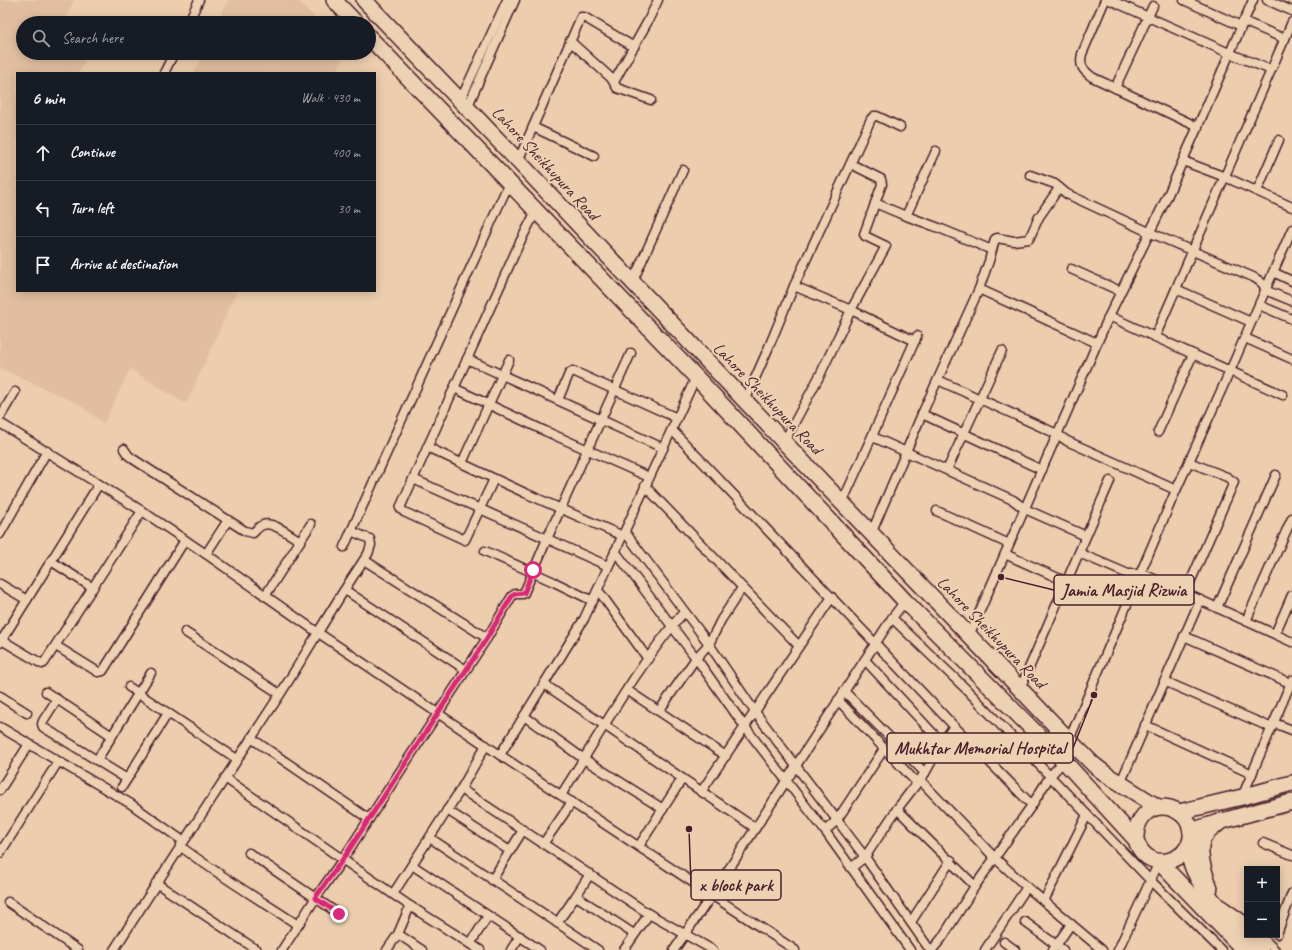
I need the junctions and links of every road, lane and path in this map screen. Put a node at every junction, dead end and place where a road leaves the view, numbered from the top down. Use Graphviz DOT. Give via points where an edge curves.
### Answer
graph roads {
  1 [pos="199,0"];
  2 [pos="334,0"];
  3 [pos="507,0"];
  4 [pos="516,0"];
  5 [pos="658,0"];
  6 [pos="1105,0"];
  7 [pos="1110,0"];
  8 [pos="1184,0"];
  9 [pos="1253,0"];
  10 [pos="1267,0"];
  11 [pos="367,1"];
  12 [pos="1153,6"];
  13 [pos="1292,11"];
  14 [pos="191,16"];
  15 [pos="349,16"];
  16 [pos="1148,17"];
  17 [pos="1292,22"];
  18 [pos="1242,23"];
  19 [pos="1284,39"];
  20 [pos="570,41"];
  21 [pos="376,44"];
  22 [pos="634,47"];
  23 [pos="1229,53"];
  24 [pos="170,60"];
  25 [pos="1271,70"];
  26 [pos="164,72"];
  27 [pos="614,82"];
  28 [pos="1115,88"];
  29 [pos="651,100"];
  30 [pos="464,104"];
  31 [pos="533,127"];
  32 [pos="900,127"];
  33 [pos="1198,127"];
  34 [pos="1279,140"];
  35 [pos="936,151"];
  36 [pos="594,156"];
  37 [pos="518,161"];
  38 [pos="1183,161"];
  39 [pos="851,164"];
  40 [pos="683,170"];
  41 [pos="1030,175"];
  42 [pos="1225,177"];
  43 [pos="509,183"];
  44 [pos="1059,188"];
  45 [pos="1257,191"];
  46 [pos="875,203"];
  47 [pos="1292,207"];
  48 [pos="536,211"];
  49 [pos="906,216"];
  50 [pos="1292,229"];
  51 [pos="1151,233"];
  52 [pos="992,250"];
  53 [pos="1193,250"];
  54 [pos="1071,269"];
  55 [pos="1273,272"];
  56 [pos="1292,281"];
  57 [pos="632,283"];
  58 [pos="794,286"];
  59 [pos="1176,289"];
  60 [pos="979,290"];
  61 [pos="1265,290"];
  62 [pos="1120,291"];
  63 [pos="1292,301"];
  64 [pos="1259,304"];
  65 [pos="851,310"];
  66 [pos="1109,316"];
  67 [pos="1292,319"];
  68 [pos="1252,322"];
  69 [pos="1155,337"];
  70 [pos="1245,338"];
  71 [pos="1097,343"];
  72 [pos="1002,351"];
  73 [pos="631,353"];
  74 [pos="1193,354"];
  75 [pos="467,359"];
  76 [pos="1292,359"];
  77 [pos="509,360"];
  78 [pos="1230,371"];
  79 [pos="502,375"];
  80 [pos="696,377"];
  81 [pos="938,380"];
  82 [pos="454,388"];
  83 [pos="615,389"];
  84 [pos="15,392"];
  85 [pos="1283,395"];
  86 [pos="979,399"];
  87 [pos="558,400"];
  88 [pos="745,401"];
  89 [pos="489,404"];
  90 [pos="922,414"];
  91 [pos="0,417"];
  92 [pos="677,418"];
  93 [pos="601,420"];
  94 [pos="0,423"];
  95 [pos="672,430"];
  96 [pos="1158,432"];
  97 [pos="964,433"];
  98 [pos="1058,434"];
  99 [pos="873,437"];
  100 [pos="784,442"];
  101 [pos="427,447"];
  102 [pos="663,448"];
  103 [pos="124,449"];
  104 [pos="588,449"];
  105 [pos="47,452"];
  106 [pos="906,453"];
  107 [pos="1189,462"];
  108 [pos="462,463"];
  109 [pos="947,470"];
  110 [pos="1042,470"];
  111 [pos="1276,475"];
  112 [pos="649,478"];
  113 [pos="413,479"];
  114 [pos="494,479"];
  115 [pos="1110,481"];
  116 [pos="99,484"];
  117 [pos="645,486"];
  118 [pos="1176,490"];
  119 [pos="842,503"];
  120 [pos="480,509"];
  121 [pos="561,509"];
  122 [pos="1025,509"];
  123 [pos="142,511"];
  124 [pos="937,511"];
  125 [pos="1292,518"];
  126 [pos="228,520"];
  127 [pos="311,524"];
  128 [pos="351,531"];
  129 [pos="0,534"];
  130 [pos="624,534"];
  131 [pos="871,534"];
  132 [pos="1086,536"];
  133 [pos="547,539"];
  134 [pos="185,540"];
  135 [pos="300,541"];
  136 [pos="1009,544"];
  137 [pos="344,547"];
  138 [pos="485,551"];
  139 [pos="615,551"];
  140 [pos="1079,553"];
  141 [pos="206,554"];
  142 [pos="1005,554"];
  143 [pos="364,560"];
  144 [pos="51,561"];
  145 [pos="608,566"];
  146 [pos="532,573"];
  147 [pos="1140,574"];
  148 [pos="1067,582"];
  149 [pos="0,584"];
  150 [pos="93,588"];
  151 [pos="742,588"];
  152 [pos="345,590"];
  153 [pos="598,590"];
  154 [pos="1185,594"];
  155 [pos="1292,595"];
  156 [pos="265,596"];
  157 [pos="832,597"];
  158 [pos="27,600"];
  159 [pos="1200,600"];
  160 [pos="593,601"];
  161 [pos="904,601"];
  162 [pos="1217,608"];
  163 [pos="684,612"];
  164 [pos="892,618"];
  165 [pos="1246,621"];
  166 [pos="672,626"];
  167 [pos="185,632"];
  168 [pos="317,632"];
  169 [pos="1275,634"];
  170 [pos="969,636"];
  171 [pos="1184,636"];
  172 [pos="487,638"];
  173 [pos="1,640"];
  174 [pos="1292,642"];
  175 [pos="875,643"];
  176 [pos="708,644"];
  177 [pos="56,646"];
  178 [pos="799,646"];
  179 [pos="696,658"];
  180 [pos="648,659"];
  181 [pos="865,660"];
  182 [pos="466,670"];
  183 [pos="151,673"];
  184 [pos="1164,681"];
  185 [pos="1291,682"];
  186 [pos="544,684"];
  187 [pos="129,687"];
  188 [pos="1020,688"];
  189 [pos="627,690"];
  190 [pos="844,691"];
  191 [pos="46,692"];
  192 [pos="138,694"];
  193 [pos="280,694"];
  194 [pos="0,696"];
  195 [pos="57,699"];
  196 [pos="838,700"];
  197 [pos="659,711"];
  198 [pos="755,712"];
  199 [pos="27,713"];
  200 [pos="168,713"];
  201 [pos="438,713"];
  202 [pos="524,716"];
  203 [pos="605,725"];
  204 [pos="1145,725"];
  205 [pos="954,726"];
  206 [pos="1273,726"];
  207 [pos="0,727"];
  208 [pos="745,727"];
  209 [pos="1292,730"];
  210 [pos="112,736"];
  211 [pos="251,738"];
  212 [pos="1069,740"];
  213 [pos="942,743"];
  214 [pos="29,744"];
  215 [pos="486,745"];
  216 [pos="884,749"];
  217 [pos="500,755"];
  218 [pos="726,756"];
  219 [pos="237,759"];
  220 [pos="584,759"];
  221 [pos="97,760"];
  222 [pos="1064,761"];
  223 [pos="58,762"];
  224 [pos="795,766"];
  225 [pos="1252,774"];
  226 [pos="1050,776"];
  227 [pos="224,778"];
  228 [pos="127,779"];
  229 [pos="682,779"];
  230 [pos="920,779"];
  231 [pos="786,780"];
  232 [pos="1292,783"];
  233 [pos="1120,784"];
  234 [pos="122,787"];
  235 [pos="460,789"];
  236 [pos="0,790"];
  237 [pos="701,792"];
  238 [pos="561,795"];
  239 [pos="1242,797"];
  240 [pos="572,802"];
  241 [pos="1292,802"];
  242 [pos="1032,805"];
  243 [pos="1158,807"];
  244 [pos="663,809"];
  245 [pos="897,809"];
  246 [pos="447,810"];
  247 [pos="1179,812"];
  248 [pos="1087,815"];
  249 [pos="369,819"];
  250 [pos="837,820"];
  251 [pos="1222,821"];
  252 [pos="755,828"];
  253 [pos="523,830"];
  254 [pos="825,831"];
  255 [pos="1191,832"];
  256 [pos="430,838"];
  257 [pos="1136,840"];
  258 [pos="1263,843"];
  259 [pos="182,844"];
  260 [pos="544,844"];
  261 [pos="639,846"];
  262 [pos="1187,848"];
  263 [pos="1,849"];
  264 [pos="510,851"];
  265 [pos="249,854"];
  266 [pos="1292,855"];
  267 [pos="865,857"];
  268 [pos="995,858"];
  269 [pos="343,859"];
  270 [pos="951,860"];
  271 [pos="1159,862"];
  272 [pos="412,865"];
  273 [pos="852,868"];
  274 [pos="590,874"];
  275 [pos="492,880"];
  276 [pos="1150,880"];
  277 [pos="156,883"];
  278 [pos="975,886"];
  279 [pos="1027,887"];
  280 [pos="1292,893"];
  281 [pos="393,894"];
  282 [pos="712,895"];
  283 [pos="576,896"];
  284 [pos="315,898"];
  285 [pos="1044,901"];
  286 [pos="1214,901"];
  287 [pos="8,902"];
  288 [pos="410,906"];
  289 [pos="339,914"];
  290 [pos="649,914"];
  291 [pos="488,916"];
  292 [pos="1244,920"];
  293 [pos="557,922"];
  294 [pos="911,922"];
  295 [pos="1025,922"];
  296 [pos="1071,924"];
  297 [pos="298,925"];
  298 [pos="1280,927"];
  299 [pos="398,934"];
  300 [pos="634,934"];
  301 [pos="684,934"];
  302 [pos="520,936"];
  303 [pos="1262,938"];
  304 [pos="1276,938"];
  305 [pos="1004,942"];
  306 [pos="470,944"];
  307 [pos="1057,948"];
  308 [pos="1270,949"];
  309 [pos="78,950"];
  310 [pos="114,950"];
  311 [pos="257,950"];
  312 [pos="282,950"];
  313 [pos="387,950"];
  314 [pos="422,950"];
  315 [pos="480,950"];
  316 [pos="511,950"];
  317 [pos="540,950"];
  318 [pos="598,950"];
  319 [pos="624,950"];
  320 [pos="674,950"];
  321 [pos="713,950"];
  322 [pos="795,950"];
  323 [pos="910,950"];
  324 [pos="931,950"];
  325 [pos="984,950"];
  326 [pos="1014,950"];
  327 [pos="1102,950"];
  328 [pos="1118,950"];
  329 [pos="1221,950"];
  330 [pos="1244,950"];
  1 -- 14 [label="street"];
  2 -- 15 [label="highway"];
  3 -- 30 [label="street"];
  4 -- 30 [label="street"];
  5 -- 22 [label="street"];
  6 -- 28 [label="street" via="1083,49 1081,64 1082,69 1092,77"];
  7 -- 16 [label="street"];
  8 -- 18 [label="street"];
  9 -- 18 [label="street"];
  10 -- 13 [label="street"];
  11 -- 30 [label="highway, Lahore Sheikhupura Road"];
  12 -- 16 [label="street"];
  16 -- 23 [label="street"];
  16 -- 28 [label="street"];
  17 -- 19 [label="street"];
  18 -- 19 [label="street"];
  18 -- 23 [label="street"];
  19 -- 25 [label="street"];
  20 -- 22 [label="street" via="582,17"];
  20 -- 27 [label="street"];
  20 -- 31 [label="street"];
  21 -- 43 [label="highway"];
  22 -- 27 [label="street"];
  23 -- 25 [label="street"];
  23 -- 33 [label="street"];
  24 -- 26 [label="street"];
  25 -- 42 [label="street"];
  27 -- 29 [label="street" via="619,88"];
  28 -- 33 [label="street"];
  30 -- 37 [label="highway, Lahore Sheikhupura Road"];
  31 -- 36 [label="street"];
  31 -- 37 [label="street"];
  32 -- 39 [label="street" via="874,116"];
  33 -- 38 [label="street"];
  34 -- 45 [label="street"];
  35 -- 49 [label="street"];
  37 -- 57 [label="highway, Lahore Sheikhupura Road"];
  38 -- 42 [label="street"];
  38 -- 51 [label="street"];
  39 -- 46 [label="street" via="881,179 882,184"];
  39 -- 58 [label="street"];
  40 -- 57 [label="street"];
  41 -- 44 [label="street" via="1055,184"];
  42 -- 45 [label="street"];
  42 -- 53 [label="street"];
  43 -- 48 [label="highway"];
  43 -- 128 [label="street"];
  44 -- 51 [label="street"];
  44 -- 52 [label="street" via="1039,217 1028,240 996,238"];
  45 -- 47 [label="street"];
  46 -- 49 [label="street"];
  46 -- 65 [label="street" via="864,234 886,246"];
  48 -- 75 [label="street" via="518,244"];
  48 -- 80 [label="highway"];
  49 -- 52 [label="street"];
  50 -- 55 [label="street"];
  51 -- 53 [label="street"];
  51 -- 62 [label="street"];
  52 -- 60 [label="street"];
  53 -- 59 [label="street"];
  53 -- 61 [label="street" via="1253,277 1262,283"];
  54 -- 62 [label="street"];
  55 -- 56 [label="street"];
  55 -- 61 [label="street"];
  57 -- 88 [label="highway, Lahore Sheikhupura Road"];
  58 -- 65 [label="street"];
  58 -- 88 [label="street"];
  59 -- 68 [label="street"];
  59 -- 69 [label="street"];
  60 -- 71 [label="street"];
  60 -- 81 [label="street"];
  61 -- 63 [label="street"];
  61 -- 64 [label="street"];
  62 -- 66 [label="street"];
  64 -- 67 [label="street"];
  64 -- 68 [label="street"];
  65 -- 99 [label="street" via="916,339"];
  65 -- 100 [label="street"];
  66 -- 69 [label="street"];
  66 -- 71 [label="street"];
  68 -- 70 [label="street"];
  69 -- 74 [label="street"];
  70 -- 76 [label="street"];
  70 -- 78 [label="street"];
  71 -- 98 [label="street"];
  72 -- 86 [label="street"];
  73 -- 83 [label="street"];
  74 -- 78 [label="street"];
  74 -- 96 [label="street"];
  75 -- 79 [label="street"];
  75 -- 82 [label="street"];
  77 -- 79 [label="street"];
  78 -- 85 [label="street"];
  78 -- 107 [label="street"];
  79 -- 87 [label="street"];
  79 -- 89 [label="street"];
  80 -- 92 [label="street"];
  80 -- 161 [label="highway"];
  81 -- 86 [label="street"];
  81 -- 90 [label="street"];
  82 -- 89 [label="street"];
  82 -- 101 [label="street"];
  83 -- 87 [label="street" via="572,371"];
  83 -- 92 [label="street"];
  83 -- 93 [label="street"];
  84 -- 91 [label="street"];
  86 -- 97 [label="street"];
  86 -- 98 [label="street"];
  87 -- 93 [label="street"];
  88 -- 100 [label="highway, Lahore Sheikhupura Road"];
  89 -- 104 [label="street"];
  89 -- 108 [label="street"];
  90 -- 97 [label="street"];
  90 -- 106 [label="street"];
  92 -- 95 [label="street"];
  93 -- 102 [label="street"];
  93 -- 104 [label="street"];
  94 -- 105 [label="street"];
  95 -- 102 [label="street"];
  95 -- 157 [label="street"];
  97 -- 109 [label="street"];
  97 -- 110 [label="street"];
  98 -- 110 [label="street"];
  98 -- 118 [label="street" via="1067,441"];
  99 -- 106 [label="street"];
  99 -- 119 [label="street"];
  100 -- 119 [label="highway, Lahore Sheikhupura Road"];
  101 -- 108 [label="street"];
  101 -- 113 [label="street"];
  102 -- 112 [label="street"];
  103 -- 126 [label="street" via="133,459"];
  104 -- 112 [label="street"];
  104 -- 121 [label="street"];
  105 -- 116 [label="street"];
  105 -- 129 [label="street"];
  106 -- 109 [label="street"];
  106 -- 131 [label="street"];
  107 -- 118 [label="street"];
  107 -- 154 [label="street" via="1234,482"];
  108 -- 114 [label="street"];
  109 -- 122 [label="street" via="1013,500"];
  110 -- 122 [label="street"];
  111 -- 162 [label="street"];
  112 -- 117 [label="street"];
  113 -- 120 [label="street"];
  113 -- 120 [label="street" via="400,509 438,528 465,540"];
  114 -- 120 [label="street"];
  114 -- 121 [label="street"];
  115 -- 132 [label="street"];
  116 -- 123 [label="street"];
  116 -- 144 [label="street"];
  117 -- 130 [label="street"];
  117 -- 151 [label="street"];
  118 -- 147 [label="street"];
  119 -- 131 [label="highway, Lahore Sheikhupura Road"];
  120 -- 133 [label="street"];
  121 -- 130 [label="street"];
  121 -- 133 [label="street"];
  122 -- 132 [label="street"];
  122 -- 136 [label="street"];
  123 -- 134 [label="street"];
  123 -- 150 [label="street"];
  124 -- 136 [label="street"];
  125 -- 165 [label="street"];
  126 -- 135 [label="street" via="250,533 262,525 272,525"];
  126 -- 141 [label="street"];
  127 -- 135 [label="street"];
  128 -- 137 [label="street"];
  128 -- 143 [label="street" via="371,541 371,548"];
  130 -- 139 [label="street"];
  130 -- 163 [label="street"];
  131 -- 170 [label="highway, Lahore Sheikhupura Road"];
  132 -- 140 [label="street"];
  133 -- 145 [label="street"];
  133 -- 146 [label="street"];
  134 -- 141 [label="street"];
  134 -- 177 [label="street" via="103,672 98,672"];
  135 -- 156 [label="street"];
  136 -- 142 [label="street"];
  138 -- 146 [label="street"];
  139 -- 145 [label="street"];
  139 -- 166 [label="street"];
  140 -- 147 [label="street" via="1128,574"];
  140 -- 148 [label="street"];
  141 -- 156 [label="street"];
  142 -- 148 [label="street"];
  142 -- 170 [label="street"];
  143 -- 152 [label="street"];
  143 -- 172 [label="street"];
  144 -- 150 [label="street"];
  144 -- 158 [label="street"];
  145 -- 153 [label="street"];
  146 -- 160 [label="street"];
  146 -- 172 [label="street" via="524,593 512,596"];
  147 -- 154 [label="street"];
  147 -- 212 [label="street"];
  148 -- 188 [label="street"];
  149 -- 158 [label="street"];
  150 -- 177 [label="street"];
  151 -- 176 [label="street"];
  151 -- 178 [label="street"];
  152 -- 168 [label="street"];
  152 -- 182 [label="street"];
  153 -- 160 [label="street"];
  153 -- 180 [label="street"];
  154 -- 159 [label="street"];
  155 -- 169 [label="street"];
  156 -- 168 [label="street"];
  157 -- 175 [label="street"];
  157 -- 178 [label="street"];
  158 -- 173 [label="street"];
  159 -- 162 [label="street"];
  159 -- 171 [label="street"];
  160 -- 186 [label="street"];
  161 -- 164 [label="street"];
  161 -- 222 [label="highway"];
  162 -- 165 [label="street"];
  163 -- 166 [label="street"];
  163 -- 176 [label="street"];
  164 -- 175 [label="street"];
  164 -- 226 [label="street" via="966,689"];
  165 -- 169 [label="street"];
  166 -- 179 [label="street"];
  166 -- 180 [label="street"];
  167 -- 193 [label="street"];
  168 -- 193 [label="street"];
  168 -- 201 [label="street"];
  169 -- 174 [label="street"];
  170 -- 188 [label="highway, Lahore Sheikhupura Road"];
  171 -- 184 [label="street"];
  171 -- 185 [label="street"];
  172 -- 182 [label="street"];
  173 -- 177 [label="street" via="42,664"];
  175 -- 181 [label="street"];
  175 -- 205 [label="street"];
  176 -- 179 [label="street"];
  176 -- 198 [label="street"];
  178 -- 198 [label="street"];
  179 -- 197 [label="street"];
  179 -- 208 [label="street"];
  180 -- 189 [label="street"];
  181 -- 190 [label="street"];
  181 -- 213 [label="street"];
  182 -- 201 [label="street"];
  183 -- 192 [label="street"];
  184 -- 204 [label="street"];
  184 -- 206 [label="street"];
  185 -- 206 [label="street"];
  186 -- 202 [label="street"];
  186 -- 203 [label="street"];
  187 -- 192 [label="street"];
  188 -- 212 [label="highway, Lahore Sheikhupura Road"];
  189 -- 197 [label="street"];
  189 -- 203 [label="street"];
  190 -- 196 [label="street"];
  190 -- 230 [label="street"];
  191 -- 195 [label="street"];
  192 -- 200 [label="street"];
  192 -- 210 [label="street"];
  193 -- 211 [label="street"];
  194 -- 199 [label="street"];
  195 -- 210 [label="street"];
  195 -- 221 [label="street" via="42,725"];
  196 -- 216 [label="street"];
  196 -- 224 [label="street"];
  197 -- 218 [label="street"];
  198 -- 208 [label="street"];
  198 -- 224 [label="street"];
  200 -- 219 [label="street"];
  200 -- 228 [label="street"];
  201 -- 215 [label="street"];
  201 -- 249 [label="street"];
  202 -- 217 [label="street"];
  202 -- 220 [label="street"];
  203 -- 220 [label="street"];
  203 -- 229 [label="street"];
  204 -- 225 [label="street"];
  204 -- 233 [label="street"];
  205 -- 213 [label="street"];
  205 -- 242 [label="street"];
  206 -- 209 [label="street"];
  206 -- 225 [label="street"];
  207 -- 214 [label="street"];
  208 -- 218 [label="street"];
  208 -- 231 [label="street"];
  210 -- 221 [label="street"];
  211 -- 219 [label="street"];
  211 -- 249 [label="street"];
  212 -- 233 [label="highway, Lahore Sheikhupura Road" via="1094,765"];
  213 -- 230 [label="street"];
  214 -- 223 [label="street"];
  214 -- 236 [label="street"];
  215 -- 217 [label="street"];
  215 -- 235 [label="street"];
  216 -- 230 [label="street"];
  216 -- 250 [label="street"];
  217 -- 238 [label="street"];
  218 -- 237 [label="street"];
  219 -- 227 [label="street"];
  220 -- 238 [label="street"];
  220 -- 244 [label="street"];
  221 -- 228 [label="street"];
  222 -- 226 [label="street"];
  222 -- 257 [label="highway"];
  223 -- 259 [label="street" via="131,804"];
  223 -- 263 [label="street"];
  224 -- 231 [label="street"];
  224 -- 250 [label="street"];
  225 -- 239 [label="street"];
  226 -- 242 [label="street"];
  226 -- 248 [label="street"];
  227 -- 259 [label="street"];
  227 -- 269 [label="street"];
  228 -- 234 [label="street"];
  229 -- 237 [label="street"];
  229 -- 244 [label="street"];
  230 -- 245 [label="street"];
  230 -- 268 [label="street"];
  231 -- 252 [label="street"];
  231 -- 254 [label="street"];
  232 -- 239 [label="highway"];
  233 -- 243 [label="highway, Lahore Sheikhupura Road"];
  235 -- 246 [label="street"];
  235 -- 253 [label="street"];
  237 -- 252 [label="street"];
  238 -- 240 [label="street"];
  239 -- 247 [label="highway"];
  240 -- 260 [label="street"];
  240 -- 261 [label="street"];
  241 -- 251 [label="highway"];
  242 -- 268 [label="street"];
  243 -- 247 [label="highway" via="1173,808"];
  243 -- 257 [label="highway" via="1143,815 1138,823"];
  244 -- 261 [label="street"];
  245 -- 267 [label="street"];
  245 -- 270 [label="street"];
  246 -- 256 [label="street"];
  246 -- 264 [label="street"];
  247 -- 255 [label="highway" via="1185,817"];
  248 -- 276 [label="street"];
  248 -- 285 [label="street"];
  249 -- 269 [label="street"];
  250 -- 254 [label="street"];
  250 -- 267 [label="street"];
  251 -- 255 [label="highway"];
  251 -- 286 [label="highway" via="1209,831 1201,844 1204,870"];
  252 -- 282 [label="street"];
  253 -- 260 [label="street"];
  253 -- 264 [label="street"];
  254 -- 273 [label="street"];
  255 -- 262 [label="highway"];
  256 -- 272 [label="street"];
  256 -- 275 [label="street"];
  257 -- 271 [label="highway" via="1144,854"];
  258 -- 266 [label="street"];
  259 -- 277 [label="street"];
  259 -- 297 [label="street" via="215,872"];
  260 -- 274 [label="street"];
  261 -- 282 [label="street"];
  262 -- 271 [label="highway" via="1175,859"];
  262 -- 286 [label="highway" via="1198,880"];
  264 -- 275 [label="street"];
  265 -- 284 [label="street"];
  267 -- 273 [label="street"];
  267 -- 294 [label="street"];
  268 -- 278 [label="street"];
  268 -- 279 [label="street"];
  269 -- 281 [label="street"];
  269 -- 284 [label="street"];
  270 -- 278 [label="street"];
  270 -- 294 [label="street"];
  271 -- 276 [label="street"];
  271 -- 330 [label="highway"];
  272 -- 281 [label="street"];
  272 -- 291 [label="street"];
  273 -- 323 [label="street"];
  274 -- 283 [label="street"];
  274 -- 290 [label="street"];
  275 -- 293 [label="street"];
  276 -- 328 [label="street"];
  276 -- 329 [label="street"];
  277 -- 310 [label="street"];
  277 -- 311 [label="street"];
  278 -- 324 [label="street" via="942,938"];
  279 -- 285 [label="street"];
  279 -- 325 [label="street"];
  280 -- 298 [label="street"];
  281 -- 288 [label="street"];
  282 -- 301 [label="street"];
  282 -- 322 [label="street"];
  283 -- 293 [label="street"];
  283 -- 300 [label="street"];
  284 -- 289 [label="street"];
  284 -- 297 [label="street"];
  285 -- 296 [label="street"];
  286 -- 292 [label="street" via="1226,906"];
  286 -- 308 [label="highway"];
  287 -- 309 [label="street"];
  288 -- 299 [label="street"];
  288 -- 306 [label="street"];
  290 -- 300 [label="street"];
  290 -- 301 [label="street"];
  291 -- 302 [label="street"];
  291 -- 306 [label="street"];
  293 -- 318 [label="street"];
  294 -- 324 [label="street"];
  295 -- 307 [label="street"];
  296 -- 307 [label="street"];
  296 -- 327 [label="street"];
  297 -- 312 [label="street"];
  299 -- 313 [label="street"];
  299 -- 314 [label="street"];
  300 -- 319 [label="street"];
  301 -- 320 [label="street"];
  301 -- 321 [label="street"];
  302 -- 316 [label="street"];
  302 -- 317 [label="street"];
  303 -- 308 [label="street"];
  304 -- 308 [label="street"];
  305 -- 326 [label="street"];
  306 -- 315 [label="street"];
}
